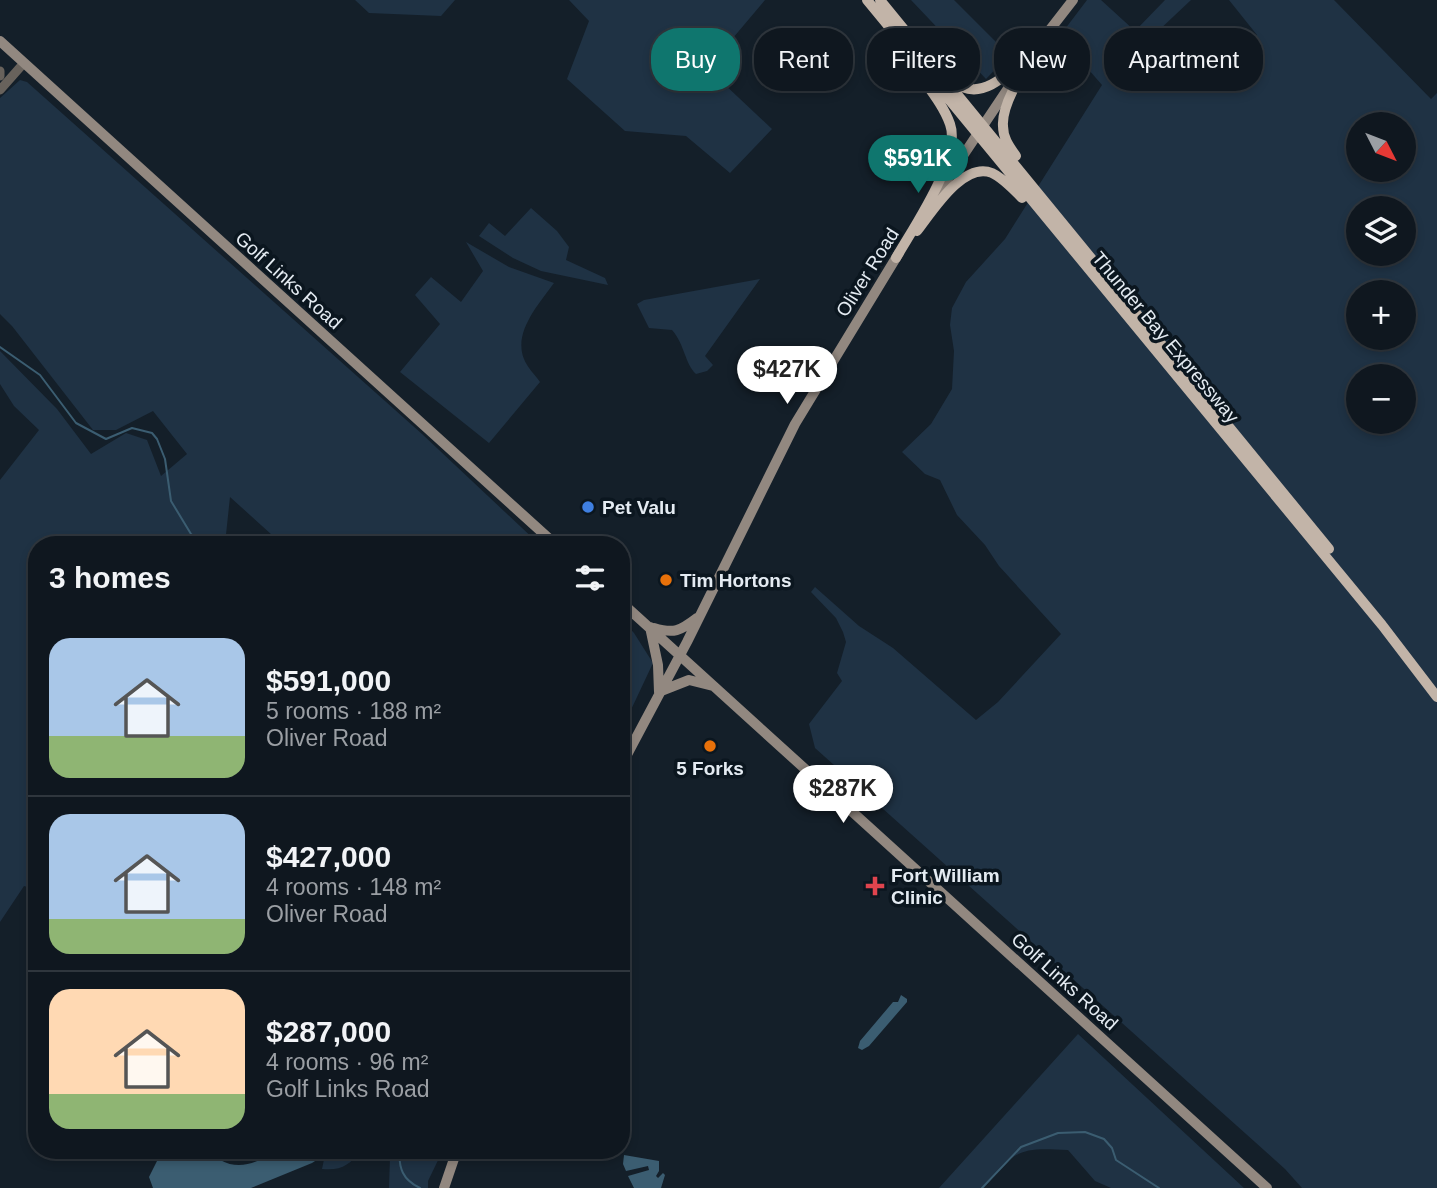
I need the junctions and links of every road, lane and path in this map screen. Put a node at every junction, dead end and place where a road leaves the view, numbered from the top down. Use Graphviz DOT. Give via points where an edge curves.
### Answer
graph roads {
  1 [pos="867,0"];
  2 [pos="880,0"];
  3 [pos="1073,0"];
  4 [pos="892,22"];
  5 [pos="1051,28"];
  6 [pos="0,41"];
  7 [pos="23,64"];
  8 [pos="994,83"];
  9 [pos="0,90"];
  10 [pos="1007,91"];
  11 [pos="1014,91"];
  12 [pos="980,130"];
  13 [pos="1061,228"];
  14 [pos="896,258"];
  15 [pos="546,536"];
  16 [pos="630,610"];
  17 [pos="699,617"];
  18 [pos="650,627"];
  19 [pos="680,654"];
  20 [pos="1437,686"];
  21 [pos="717,688"];
  22 [pos="660,693"];
  23 [pos="1437,697"];
  24 [pos="630,749"];
  25 [pos="454,1159"];
  26 [pos="444,1186"];
  27 [pos="1267,1188"];
  1 -- 4 [label="highway, Thunder Bay Expressway"];
  2 -- 4 [label="highway, Thunder Bay Expressway"];
  3 -- 5 [label="main road, Oliver Road"];
  4 -- 8 [label="highway" via="961,88 976,92"];
  4 -- 12 [label="highway, Thunder Bay Expressway"];
  4 -- 14 [label="highway" via="950,123 953,141 938,183"];
  6 -- 7 [label="main road, Golf Links Road"];
  7 -- 9 [label="street"];
  7 -- 15 [label="main road, Golf Links Road"];
  10 -- 12 [label="main road, Oliver Road"];
  11 -- 13 [label="highway" via="1006,107 1006,142"];
  12 -- 13 [label="highway, Thunder Bay Expressway"];
  12 -- 14 [label="main road, Oliver Road"];
  13 -- 14 [label="highway" via="995,174 981,170 958,181"];
  13 -- 20 [label="highway, Thunder Bay Expressway"];
  13 -- 23 [label="highway, Thunder Bay Expressway"];
  14 -- 17 [label="main road, Oliver Road" via="795,424"];
  16 -- 18 [label="main road, Golf Links Road"];
  17 -- 18 [label="main road" via="671,633"];
  17 -- 19 [label="main road, Oliver Road"];
  18 -- 19 [label="main road, Golf Links Road"];
  18 -- 22 [label="main road"];
  19 -- 21 [label="main road, Golf Links Road"];
  19 -- 22 [label="main road, Oliver Road"];
  21 -- 22 [label="main road" via="689,680"];
  21 -- 27 [label="main road, Golf Links Road"];
  22 -- 24 [label="main road, Oliver Road"];
  25 -- 26 [label="main road"];
}
